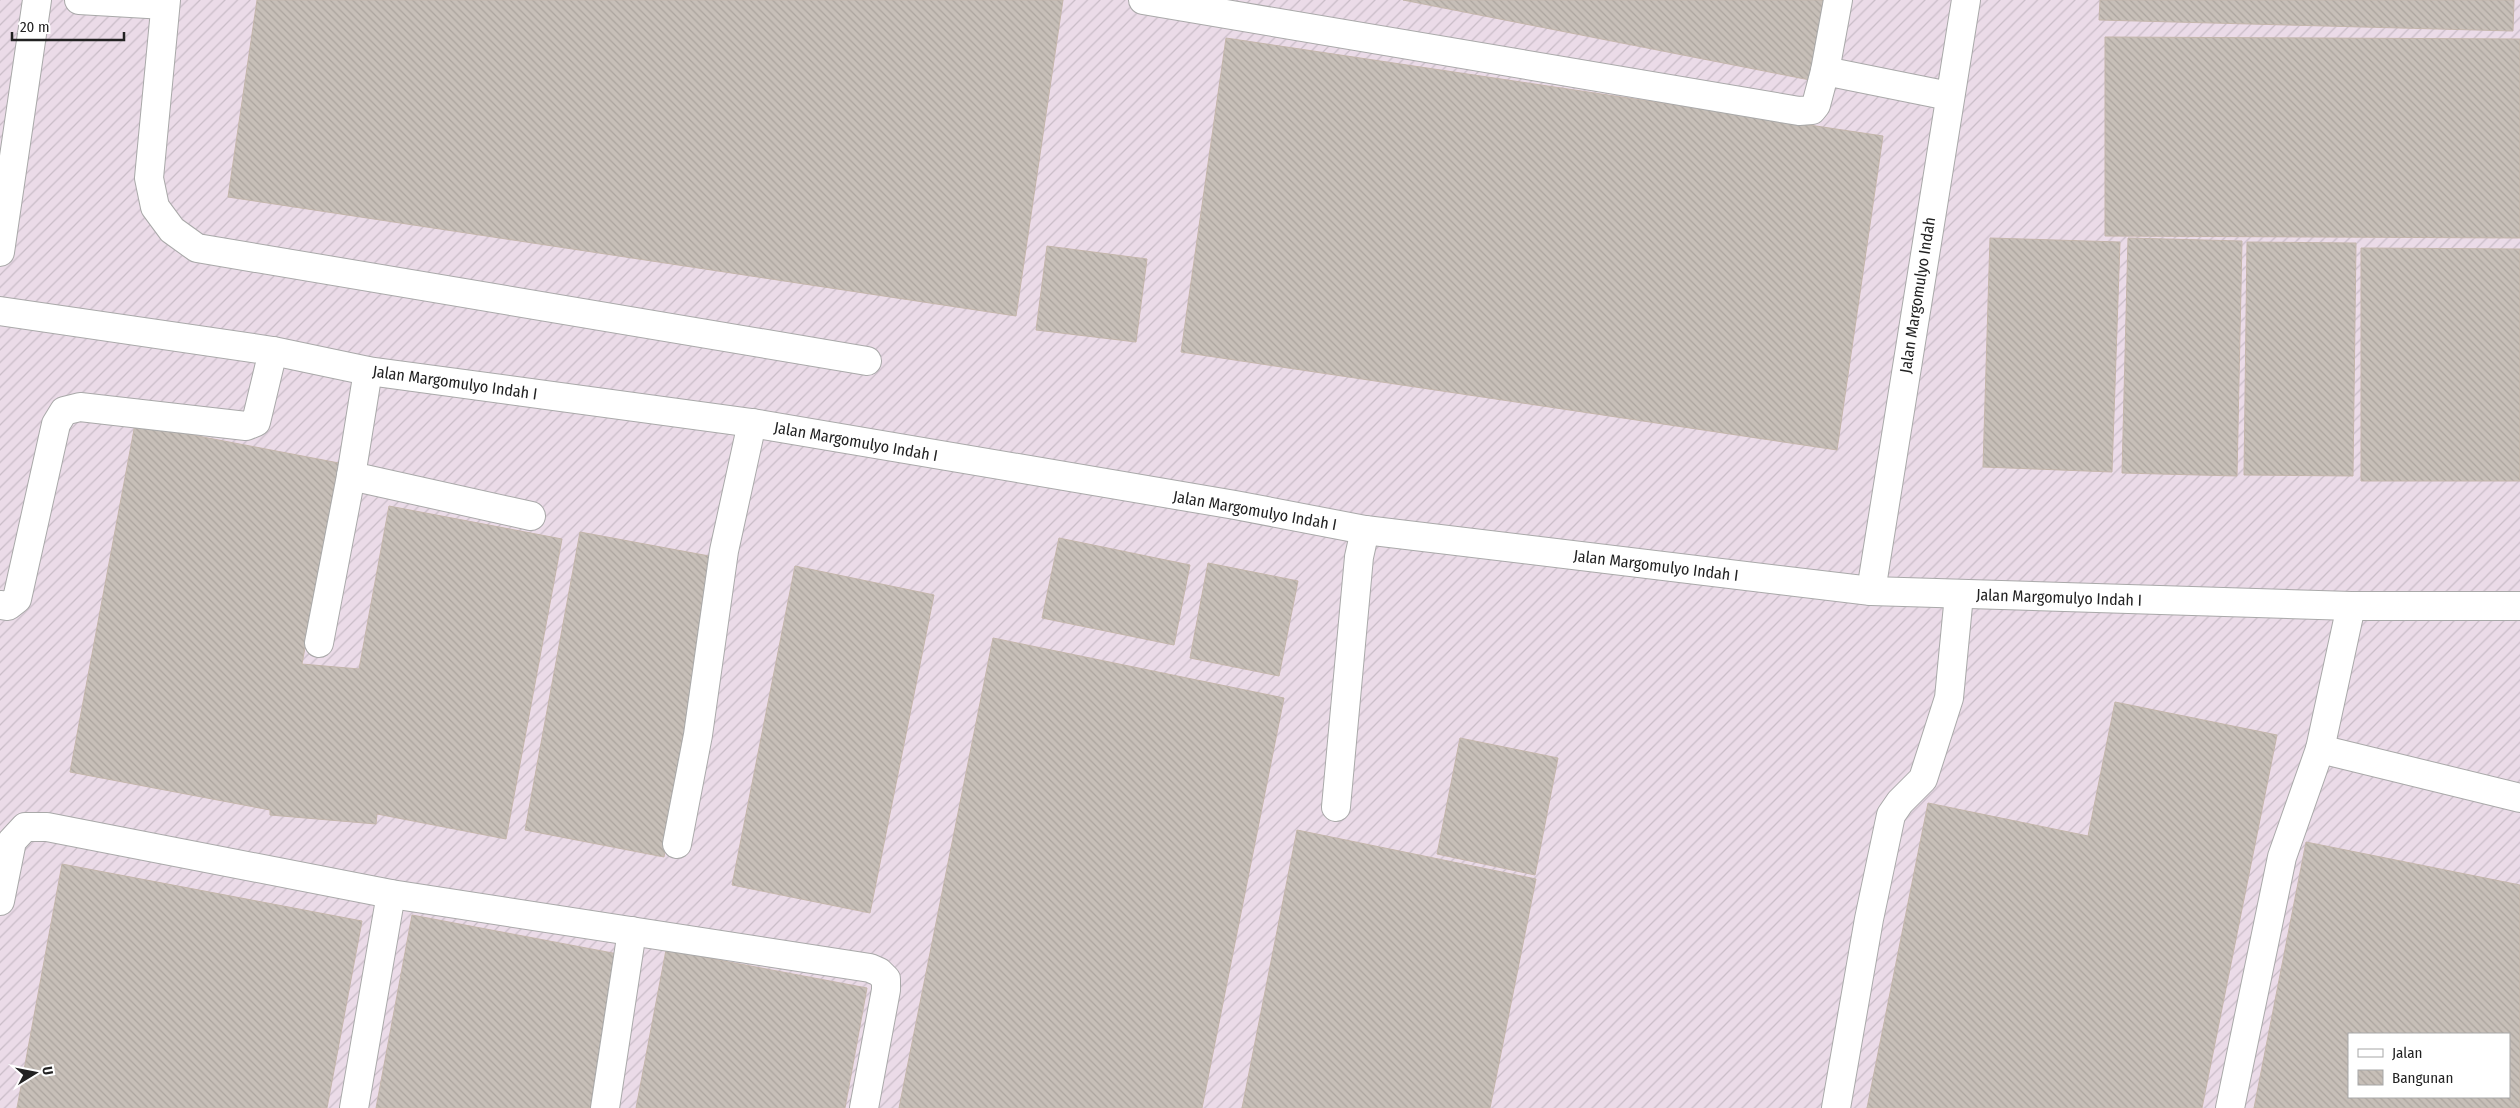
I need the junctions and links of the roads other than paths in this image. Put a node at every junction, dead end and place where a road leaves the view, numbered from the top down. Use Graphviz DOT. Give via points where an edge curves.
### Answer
graph roads {
  1 [pos="37,0"];
  2 [pos="79,0"];
  3 [pos="1143,0"];
  4 [pos="1838,0"];
  5 [pos="1966,0"];
  6 [pos="166,3"];
  7 [pos="1825,71"];
  8 [pos="1949,96"];
  9 [pos="7,155"];
  10 [pos="0,252"];
  11 [pos="0,311"];
  12 [pos="273,351"];
  13 [pos="867,361"];
  14 [pos="368,371"];
  15 [pos="752,423"];
  16 [pos="350,476"];
  17 [pos="531,516"];
  18 [pos="1365,530"];
  19 [pos="1871,591"];
  20 [pos="1959,594"];
  21 [pos="0,605"];
  22 [pos="2351,606"];
  23 [pos="2520,606"];
  24 [pos="319,643"];
  25 [pos="2320,749"];
  26 [pos="2520,798"];
  27 [pos="1336,807"];
  28 [pos="677,844"];
  29 [pos="391,894"];
  30 [pos="0,901"];
  31 [pos="632,931"];
  32 [pos="354,1108"];
  33 [pos="606,1108"];
  34 [pos="864,1108"];
  35 [pos="1836,1108"];
  36 [pos="2230,1108"];
  1 -- 9 [label="street"];
  2 -- 6 [label="street"];
  3 -- 7 [label="street" via="1799,111 1812,110 1816,105"];
  4 -- 7 [label="street"];
  5 -- 8 [label="street, Jalan Margomulyo Indah"];
  6 -- 13 [label="street" via="149,178 155,207 172,230 197,248"];
  7 -- 8 [label="street"];
  8 -- 19 [label="street, Jalan Margomulyo Indah"];
  9 -- 10 [label="street"];
  11 -- 12 [label="street, Jalan Margomulyo Indah I"];
  12 -- 14 [label="street, Jalan Margomulyo Indah I"];
  12 -- 21 [label="street" via="256,422 246,426 80,407 64,411 56,424 17,599 8,606"];
  14 -- 15 [label="street, Jalan Margomulyo Indah I"];
  14 -- 16 [label="street"];
  15 -- 18 [label="street, Jalan Margomulyo Indah I" via="1225,503"];
  15 -- 28 [label="street" via="724,551 698,735"];
  16 -- 17 [label="street"];
  16 -- 24 [label="street"];
  18 -- 19 [label="street, Jalan Margomulyo Indah I"];
  18 -- 27 [label="street" via="1358,567"];
  19 -- 20 [label="street, Jalan Margomulyo Indah I"];
  20 -- 22 [label="street, Jalan Margomulyo Indah I"];
  20 -- 35 [label="street" via="1949,698 1924,779 1900,802 1891,816 1869,919"];
  22 -- 23 [label="street, Jalan Margomulyo Indah I"];
  22 -- 25 [label="street"];
  25 -- 26 [label="street"];
  25 -- 36 [label="street" via="2282,858"];
  29 -- 30 [label="street" via="57,829 25,827 12,841"];
  29 -- 31 [label="street"];
  29 -- 32 [label="street"];
  31 -- 33 [label="street"];
  31 -- 34 [label="street" via="879,972 886,979 886,990"];
}
